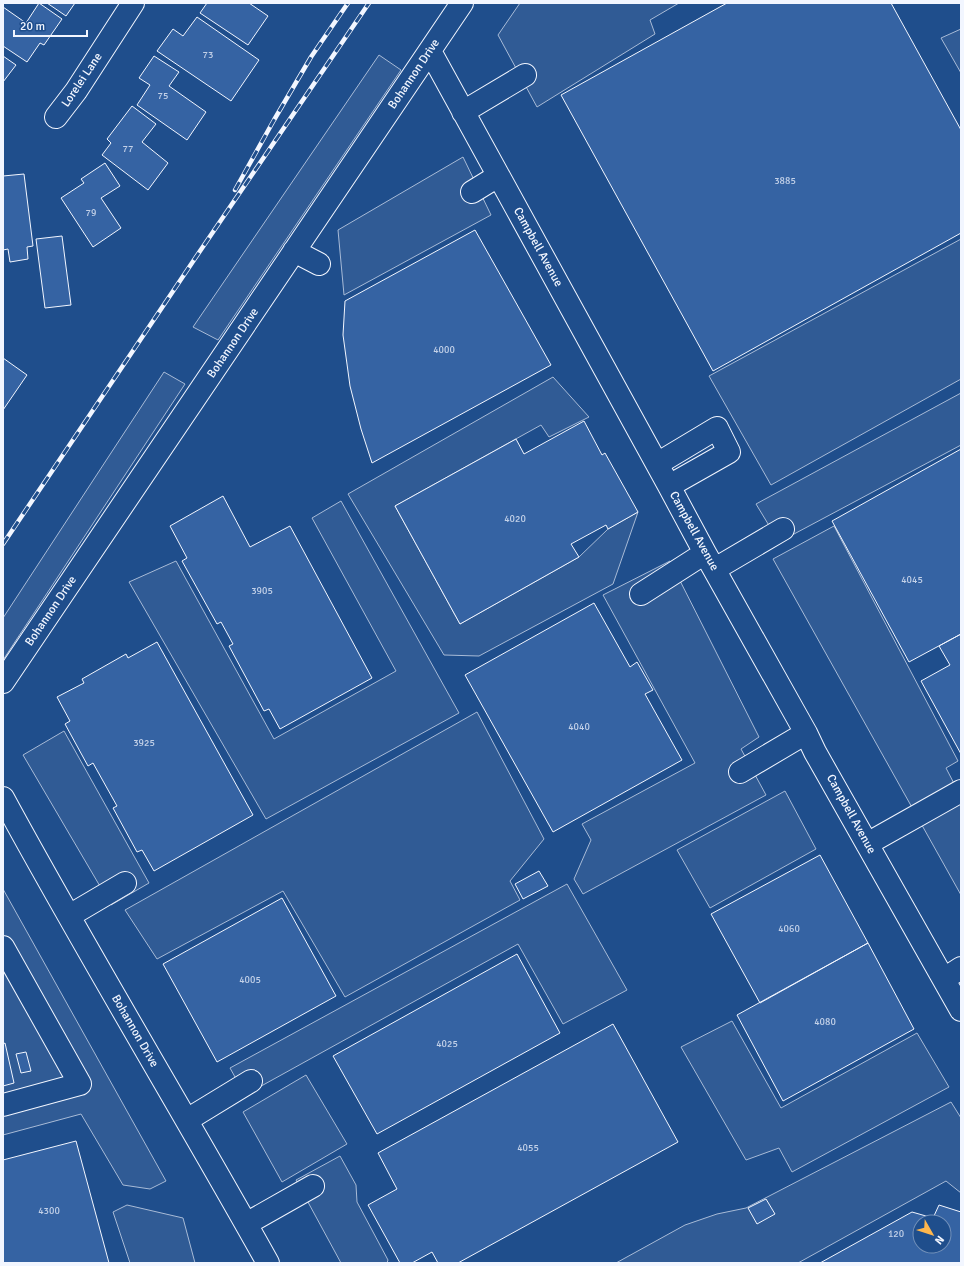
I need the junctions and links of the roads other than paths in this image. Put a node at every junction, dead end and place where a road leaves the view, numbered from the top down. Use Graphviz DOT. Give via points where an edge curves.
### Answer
graph roads {
  1 [pos="133,3"];
  2 [pos="462,3"];
  3 [pos="430,51"];
  4 [pos="525,76"];
  5 [pos="463,112"];
  6 [pos="56,118"];
  7 [pos="498,176"];
  8 [pos="472,192"];
  9 [pos="294,251"];
  10 [pos="318,264"];
  11 [pos="657,464"];
  12 [pos="669,486"];
  13 [pos="783,529"];
  14 [pos="710,561"];
  15 [pos="641,594"];
  16 [pos="3,682"];
  17 [pos="806,733"];
  18 [pos="740,772"];
  19 [pos="961,791"];
  20 [pos="3,798"];
  21 [pos="867,844"];
  22 [pos="125,883"];
  23 [pos="69,916"];
  24 [pos="3,947"];
  25 [pos="952,973"];
  26 [pos="961,1010"];
  27 [pos="251,1081"];
  28 [pos="3,1105"];
  29 [pos="187,1120"];
  30 [pos="313,1186"];
  31 [pos="246,1224"];
  32 [pos="268,1263"];
  1 -- 6 [label="street, Lorelei Lane"];
  2 -- 3 [label="street, Bohannon Drive"];
  3 -- 5 [label="street, Campbell Avenue"];
  3 -- 9 [label="street, Bohannon Drive"];
  4 -- 5 [label="street"];
  5 -- 7 [label="street, Campbell Avenue"];
  7 -- 8 [label="street"];
  7 -- 11 [label="street, Campbell Avenue"];
  9 -- 10 [label="street"];
  9 -- 16 [label="street, Bohannon Drive"];
  11 -- 12 [label="street, Campbell Avenue"];
  11 -- 12 [label="street" via="717,428 729,452"];
  12 -- 14 [label="street, Campbell Avenue"];
  13 -- 14 [label="street"];
  14 -- 15 [label="street"];
  14 -- 17 [label="street, Campbell Avenue"];
  17 -- 18 [label="street"];
  17 -- 21 [label="street, Campbell Avenue"];
  19 -- 21 [label="street"];
  20 -- 23 [label="street, Bohannon Drive"];
  21 -- 25 [label="street, Campbell Avenue"];
  22 -- 23 [label="street"];
  23 -- 29 [label="street, Bohannon Drive"];
  24 -- 28 [label="street" via="80,1084"];
  25 -- 26 [label="street, Campbell Avenue"];
  27 -- 29 [label="street"];
  29 -- 31 [label="street, Bohannon Drive"];
  30 -- 31 [label="street"];
  31 -- 32 [label="street, Bohannon Drive"];
}
